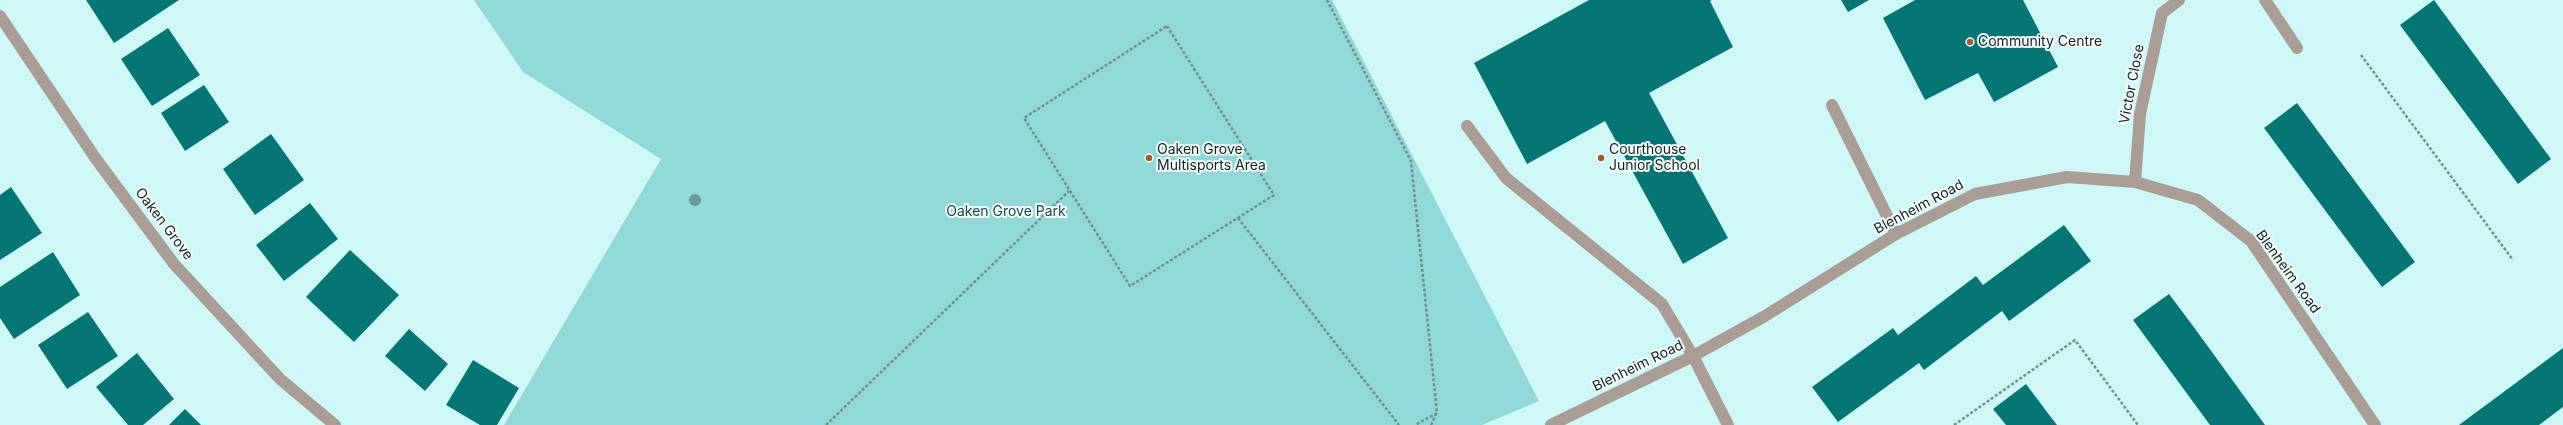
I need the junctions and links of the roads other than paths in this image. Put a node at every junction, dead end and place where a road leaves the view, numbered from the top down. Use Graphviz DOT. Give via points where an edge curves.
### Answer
graph roads {
  1 [pos="2179,0"];
  2 [pos="2264,0"];
  3 [pos="0,16"];
  4 [pos="2297,48"];
  5 [pos="1832,105"];
  6 [pos="1467,126"];
  7 [pos="2135,182"];
  8 [pos="1896,234"];
  9 [pos="1693,356"];
  10 [pos="335,425"];
  11 [pos="1551,425"];
  12 [pos="1728,425"];
  13 [pos="2376,425"];
  1 -- 7 [label="street, Victor Close" via="2162,13 2140,114"];
  2 -- 4 [label="street"];
  3 -- 10 [label="street, Oaken Grove" via="96,159 174,264 280,379"];
  5 -- 8 [label="street"];
  6 -- 9 [label="street" via="1506,178 1662,304"];
  7 -- 8 [label="street, Blenheim Road" via="2067,176 1975,194"];
  7 -- 13 [label="street, Blenheim Road" via="2198,200 2251,241"];
  8 -- 9 [label="street, Blenheim Road" via="1765,316"];
  9 -- 11 [label="street, Blenheim Road"];
  9 -- 12 [label="street"];
}
